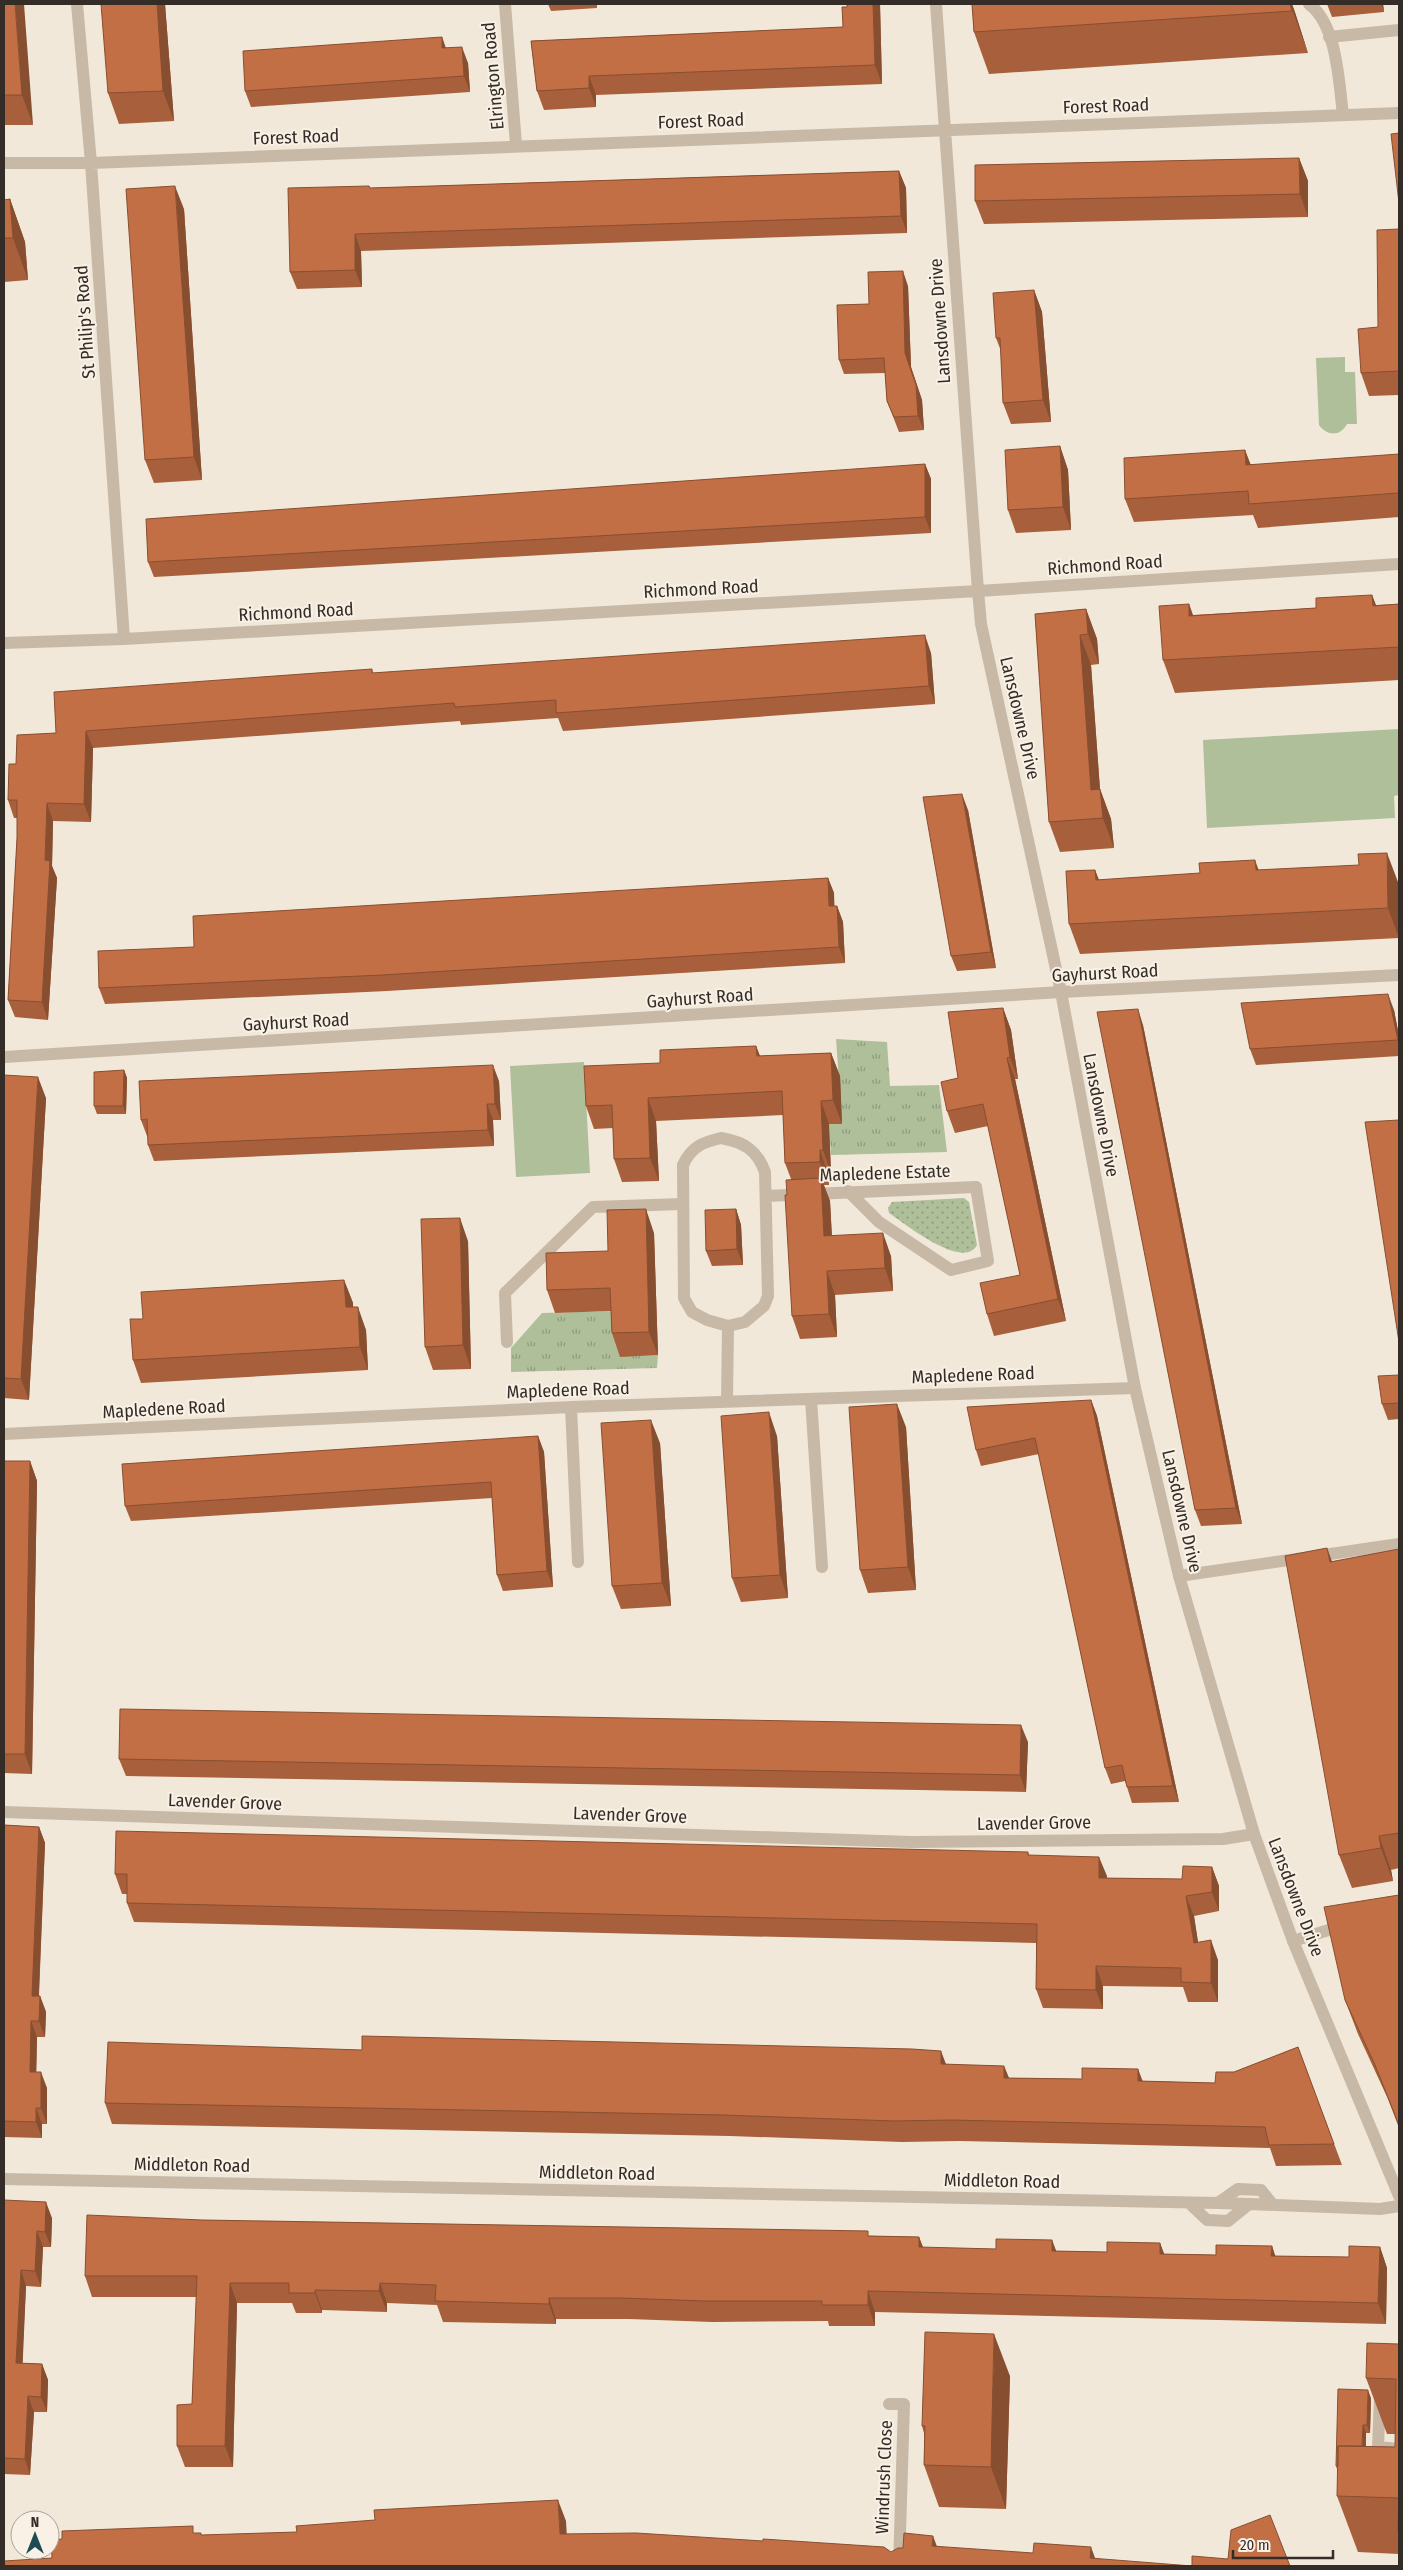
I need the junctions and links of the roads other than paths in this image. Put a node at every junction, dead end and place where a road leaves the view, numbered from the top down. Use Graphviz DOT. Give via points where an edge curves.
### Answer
graph roads {
  1 [pos="77,4"];
  2 [pos="505,4"];
  3 [pos="936,4"];
  4 [pos="1309,4"];
  5 [pos="1399,30"];
  6 [pos="1329,37"];
  7 [pos="1399,113"];
  8 [pos="1343,115"];
  9 [pos="945,129"];
  10 [pos="516,145"];
  11 [pos="4,163"];
  12 [pos="91,163"];
  13 [pos="1399,564"];
  14 [pos="978,591"];
  15 [pos="124,639"];
  16 [pos="4,643"];
  17 [pos="1399,975"];
  18 [pos="1061,992"];
  19 [pos="4,1056"];
  20 [pos="848,1191"];
  21 [pos="766,1196"];
  22 [pos="682,1204"];
  23 [pos="728,1326"];
  24 [pos="507,1342"];
  25 [pos="1134,1388"];
  26 [pos="811,1399"];
  27 [pos="727,1401"];
  28 [pos="571,1407"];
  29 [pos="4,1434"];
  30 [pos="1399,1544"];
  31 [pos="578,1562"];
  32 [pos="822,1567"];
  33 [pos="1179,1576"];
  34 [pos="4,1812"];
  35 [pos="1254,1834"];
  36 [pos="1353,1924"];
  37 [pos="1293,1942"];
  38 [pos="4,2179"];
  39 [pos="1399,2196"];
  40 [pos="1189,2203"];
  41 [pos="1218,2203"];
  42 [pos="1249,2204"];
  43 [pos="1272,2205"];
  44 [pos="1399,2206"];
  45 [pos="1380,2383"];
  46 [pos="889,2404"];
  47 [pos="1399,2449"];
  48 [pos="899,2566"];
  1 -- 12 [label="street, St Philip's Road"];
  2 -- 10 [label="street, Elrington Road"];
  3 -- 9 [label="street, Lansdowne Drive"];
  4 -- 6 [label="street" via="1318,10"];
  5 -- 6 [label="street"];
  6 -- 8 [label="street" via="1334,48"];
  7 -- 8 [label="street, Forest Road"];
  8 -- 9 [label="street, Forest Road"];
  9 -- 10 [label="street, Forest Road"];
  9 -- 14 [label="street, Lansdowne Drive"];
  10 -- 12 [label="street, Forest Road"];
  11 -- 12 [label="street, Forest Road"];
  12 -- 15 [label="street, St Philip's Road"];
  13 -- 14 [label="street, Richmond Road"];
  14 -- 15 [label="street, Richmond Road"];
  14 -- 18 [label="street, Lansdowne Drive" via="981,624"];
  15 -- 16 [label="street, Richmond Road"];
  17 -- 18 [label="street, Gayhurst Road"];
  18 -- 19 [label="street, Gayhurst Road"];
  18 -- 25 [label="street, Lansdowne Drive"];
  20 -- 20 [label="street, Mapledene Estate" via="976,1187 988,1261 951,1270 879,1222"];
  20 -- 21 [label="street, Mapledene Estate"];
  21 -- 22 [label="street" via="765,1172 760,1158 738,1141 722,1138 706,1141 688,1153 682,1170"];
  21 -- 23 [label="street" via="768,1296 757,1314 745,1322"];
  22 -- 23 [label="street" via="684,1298 692,1312"];
  22 -- 24 [label="street" via="593,1207 505,1294"];
  23 -- 27 [label="street"];
  25 -- 26 [label="street, Mapledene Road"];
  25 -- 33 [label="street, Lansdowne Drive"];
  26 -- 27 [label="street, Mapledene Road"];
  26 -- 32 [label="street"];
  27 -- 28 [label="street, Mapledene Road"];
  28 -- 29 [label="street, Mapledene Road"];
  28 -- 31 [label="street"];
  30 -- 33 [label="street"];
  33 -- 35 [label="street, Lansdowne Drive"];
  34 -- 35 [label="street, Lavender Grove" via="911,1842 1223,1839"];
  35 -- 37 [label="street, Lansdowne Drive"];
  36 -- 37 [label="street"];
  37 -- 39 [label="street, Lansdowne Drive"];
  38 -- 40 [label="street, Middleton Road"];
  40 -- 41 [label="street, Middleton Road"];
  40 -- 42 [label="street" via="1207,2220 1228,2221"];
  41 -- 42 [label="street, Middleton Road"];
  41 -- 43 [label="street" via="1238,2189 1261,2190"];
  42 -- 43 [label="street"];
  43 -- 44 [label="street" via="1380,2209"];
  45 -- 47 [label="street" via="1378,2447"];
  46 -- 48 [label="street, Windrush Close" via="904,2404"];
}
